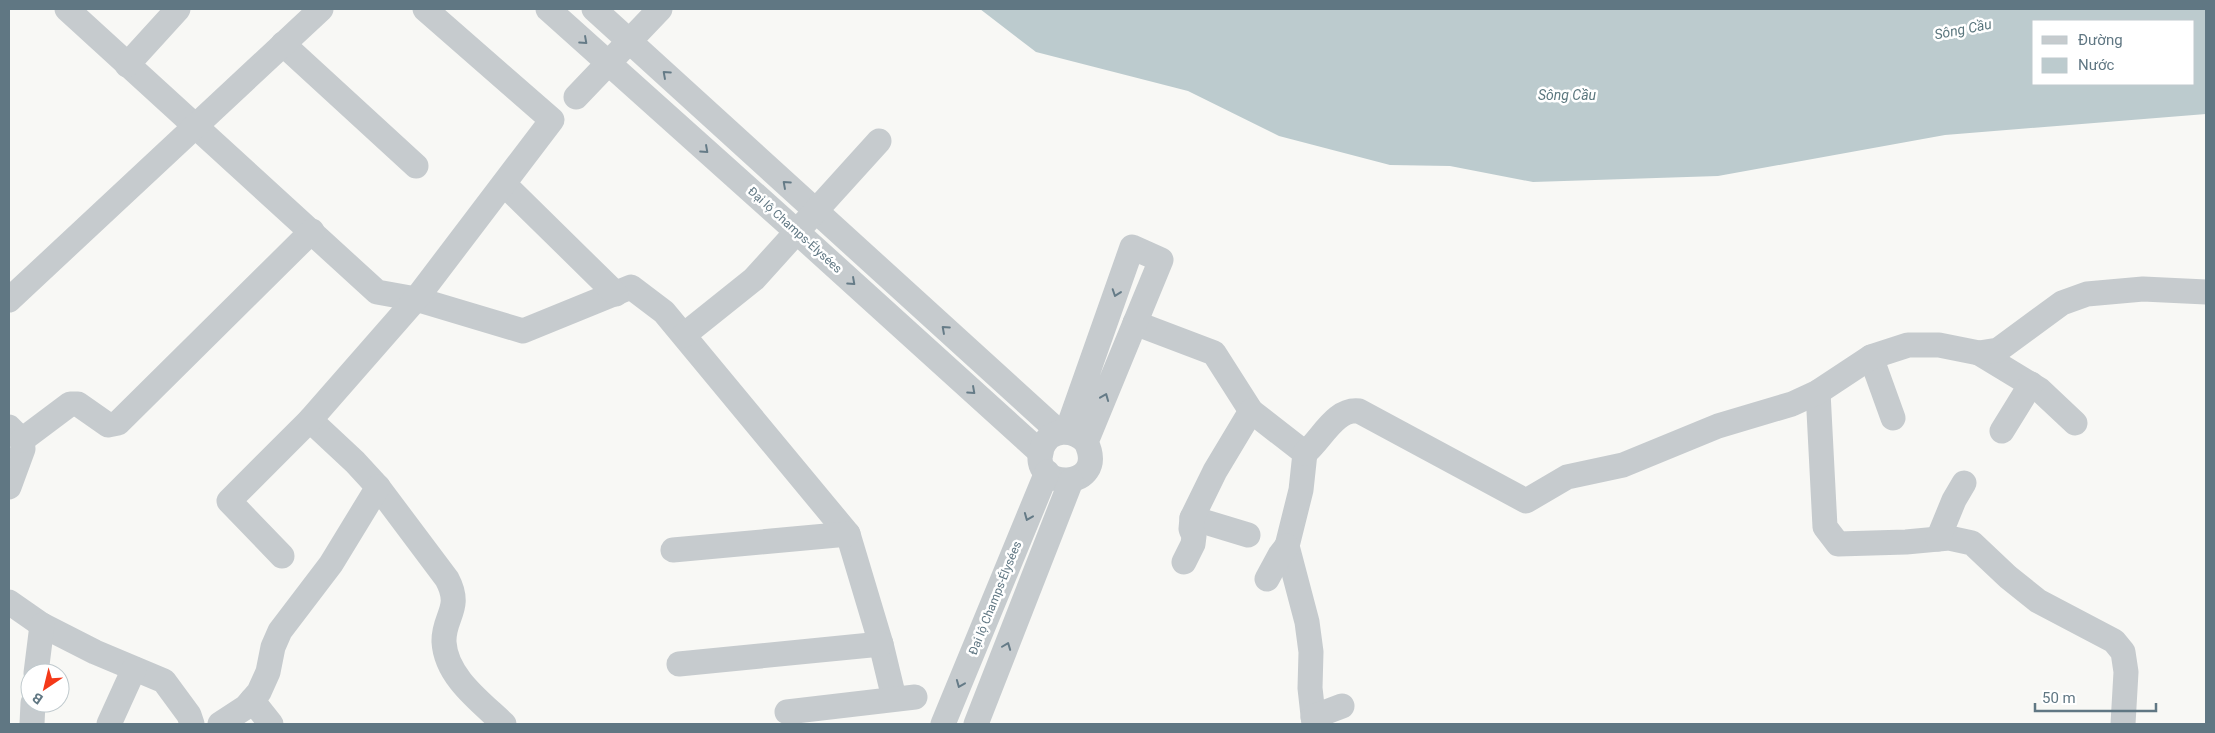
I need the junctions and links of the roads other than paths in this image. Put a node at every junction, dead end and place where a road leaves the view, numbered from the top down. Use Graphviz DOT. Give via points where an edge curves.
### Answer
graph roads {
  1 [pos="67,9"];
  2 [pos="178,9"];
  3 [pos="320,9"];
  4 [pos="425,9"];
  5 [pos="548,9"];
  6 [pos="594,9"];
  7 [pos="660,9"];
  8 [pos="630,41"];
  9 [pos="283,44"];
  10 [pos="609,64"];
  11 [pos="127,65"];
  12 [pos="576,97"];
  13 [pos="195,125"];
  14 [pos="878,141"];
  15 [pos="416,166"];
  16 [pos="504,184"];
  17 [pos="817,212"];
  18 [pos="312,231"];
  19 [pos="797,232"];
  20 [pos="2206,292"];
  21 [pos="616,294"];
  22 [pos="416,299"];
  23 [pos="9,300"];
  24 [pos="1135,323"];
  25 [pos="684,336"];
  26 [pos="1979,353"];
  27 [pos="1871,357"];
  28 [pos="2031,384"];
  29 [pos="1818,392"];
  30 [pos="1251,411"];
  31 [pos="1893,418"];
  32 [pos="310,420"];
  33 [pos="2075,423"];
  34 [pos="2002,431"];
  35 [pos="15,433"];
  36 [pos="1071,435"];
  37 [pos="1305,453"];
  38 [pos="1044,463"];
  39 [pos="1071,481"];
  40 [pos="1964,483"];
  41 [pos="9,487"];
  42 [pos="378,487"];
  43 [pos="1192,518"];
  44 [pos="848,534"];
  45 [pos="1248,536"];
  46 [pos="1938,539"];
  47 [pos="1287,546"];
  48 [pos="673,550"];
  49 [pos="282,556"];
  50 [pos="1184,562"];
  51 [pos="1267,579"];
  52 [pos="9,602"];
  53 [pos="42,625"];
  54 [pos="881,644"];
  55 [pos="37,663"];
  56 [pos="679,664"];
  57 [pos="134,669"];
  58 [pos="252,700"];
  59 [pos="1342,706"];
  60 [pos="788,712"];
  61 [pos="1314,721"];
  62 [pos="109,724"];
  63 [pos="192,724"];
  64 [pos="220,724"];
  65 [pos="271,724"];
  66 [pos="504,724"];
  67 [pos="943,724"];
  68 [pos="976,724"];
  69 [pos="2123,724"];
  1 -- 11 [label="street"];
  2 -- 11 [label="street"];
  3 -- 9 [label="street"];
  4 -- 16 [label="street" via="552,120"];
  5 -- 10 [label="street, Đại lộ Champs-Élysées, one-way"];
  6 -- 8 [label="street"];
  7 -- 8 [label="street"];
  8 -- 10 [label="street"];
  17 -- 8 [label="street, one-way"];
  9 -- 13 [label="street"];
  9 -- 15 [label="street"];
  10 -- 12 [label="street"];
  10 -- 19 [label="street, Đại lộ Champs-Élysées, one-way"];
  11 -- 13 [label="street"];
  13 -- 18 [label="street"];
  13 -- 23 [label="street"];
  14 -- 17 [label="street"];
  16 -- 21 [label="street"];
  16 -- 22 [label="street"];
  17 -- 19 [label="street"];
  36 -- 17 [label="street, one-way"];
  18 -- 22 [label="street" via="377,292"];
  18 -- 35 [label="street" via="118,423 108,425 78,404 70,404"];
  19 -- 25 [label="street" via="754,279"];
  19 -- 38 [label="street, Đại lộ Champs-Élysées, one-way"];
  20 -- 26 [label="street" via="2143,289 2087,294 2062,303 1998,350"];
  21 -- 22 [label="street" via="523,331"];
  21 -- 25 [label="street" via="631,288 664,312"];
  22 -- 32 [label="street"];
  24 -- 30 [label="street" via="1214,353"];
  36 -- 24 [label="street, Đại lộ Champs-Élysées, one-way"];
  24 -- 36 [label="street, Đại lộ Champs-Élysées, one-way" via="1161,260 1132,247"];
  25 -- 44 [label="street"];
  26 -- 27 [label="street" via="1939,345 1908,344"];
  26 -- 28 [label="street"];
  27 -- 29 [label="street"];
  27 -- 31 [label="street"];
  28 -- 33 [label="street"];
  28 -- 34 [label="street"];
  29 -- 37 [label="street" via="1792,404 1718,426 1623,465 1567,476 1526,501 1359,411 1349,410 1341,414"];
  29 -- 46 [label="street" via="1824,528 1838,544"];
  30 -- 37 [label="street"];
  30 -- 43 [label="street" via="1214,471"];
  32 -- 42 [label="street"];
  32 -- 49 [label="street" via="229,500"];
  35 -- 41 [label="street" via="23,449"];
  36 -- 38 [label="street, Đại lộ Champs-Élysées" via="1047,440"];
  36 -- 39 [label="street, Đại lộ Champs-Élysées" via="1090,450 1089,466"];
  37 -- 47 [label="street"];
  38 -- 39 [label="street, Đại lộ Champs-Élysées" via="1058,480"];
  38 -- 67 [label="street, Đại lộ Champs-Élysées, one-way"];
  68 -- 39 [label="street, Đại lộ Champs-Élysées, one-way"];
  40 -- 46 [label="street"];
  42 -- 58 [label="street" via="331,564 280,631 268,672"];
  42 -- 66 [label="street" via="453,591 454,601 444,641 448,662 458,678"];
  43 -- 45 [label="street"];
  43 -- 50 [label="street" via="1193,544"];
  44 -- 48 [label="street"];
  44 -- 54 [label="street"];
  46 -- 69 [label="street" via="1972,543 2038,602 2114,641 2123,652 2126,672"];
  47 -- 51 [label="street"];
  47 -- 61 [label="street" via="1307,622"];
  52 -- 53 [label="street"];
  53 -- 55 [label="street"];
  53 -- 57 [label="street"];
  54 -- 56 [label="street"];
  54 -- 60 [label="street" via="904,698"];
  57 -- 62 [label="street"];
  57 -- 63 [label="street" via="164,681"];
  58 -- 64 [label="street"];
  58 -- 65 [label="street"];
  59 -- 61 [label="street"];
}
